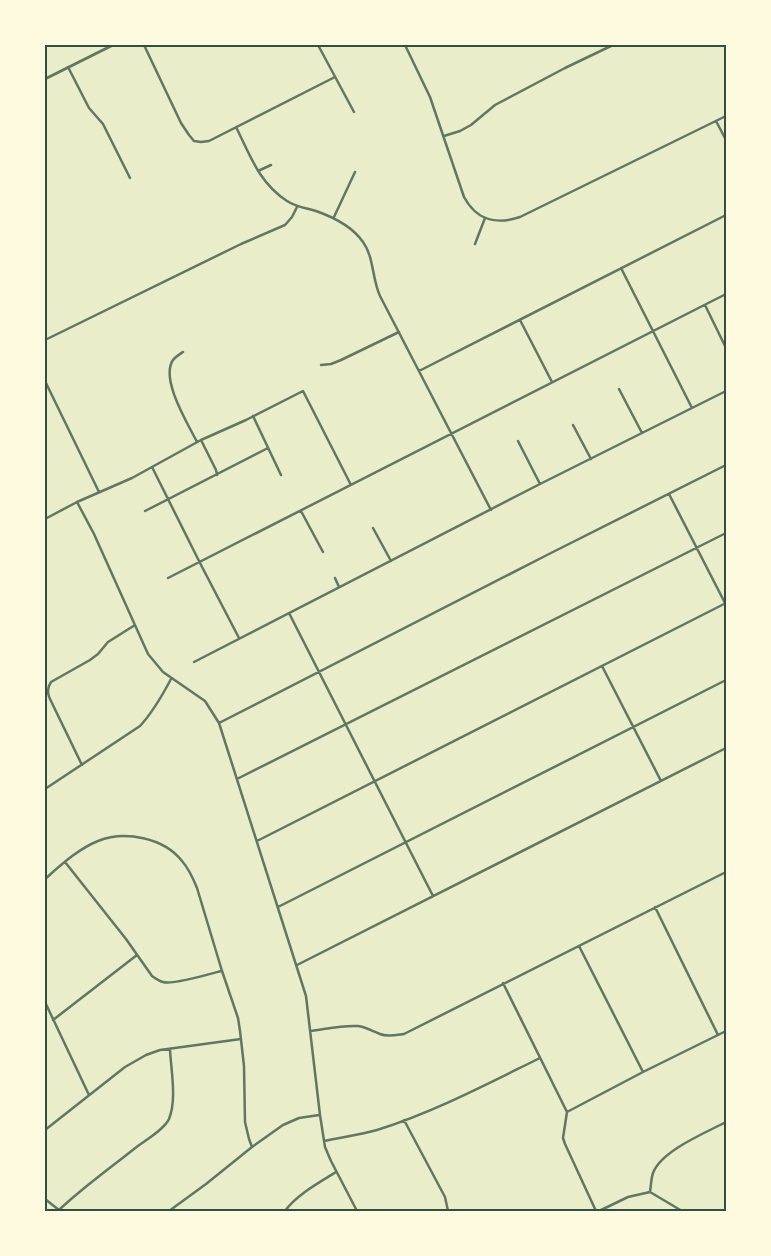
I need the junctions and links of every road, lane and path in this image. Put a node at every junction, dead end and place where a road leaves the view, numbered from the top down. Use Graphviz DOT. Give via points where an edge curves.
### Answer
graph roads {
  1 [pos="113,45"];
  2 [pos="144,45"];
  3 [pos="318,45"];
  4 [pos="405,45"];
  5 [pos="613,45"];
  6 [pos="68,67"];
  7 [pos="335,77"];
  8 [pos="45,78"];
  9 [pos="354,112"];
  10 [pos="726,116"];
  11 [pos="716,121"];
  12 [pos="236,127"];
  13 [pos="444,136"];
  14 [pos="726,140"];
  15 [pos="271,165"];
  16 [pos="258,171"];
  17 [pos="356,172"];
  18 [pos="130,178"];
  19 [pos="297,206"];
  20 [pos="726,215"];
  21 [pos="334,218"];
  22 [pos="485,218"];
  23 [pos="475,244"];
  24 [pos="621,268"];
  25 [pos="726,294"];
  26 [pos="705,305"];
  27 [pos="520,320"];
  28 [pos="399,332"];
  29 [pos="654,332"];
  30 [pos="45,340"];
  31 [pos="726,348"];
  32 [pos="183,352"];
  33 [pos="321,365"];
  34 [pos="419,371"];
  35 [pos="45,381"];
  36 [pos="552,382"];
  37 [pos="619,389"];
  38 [pos="726,391"];
  39 [pos="692,408"];
  40 [pos="253,416"];
  41 [pos="573,425"];
  42 [pos="642,433"];
  43 [pos="451,434"];
  44 [pos="200,440"];
  45 [pos="518,441"];
  46 [pos="197,442"];
  47 [pos="268,448"];
  48 [pos="591,459"];
  49 [pos="726,465"];
  50 [pos="152,467"];
  51 [pos="217,475"];
  52 [pos="281,475"];
  53 [pos="540,484"];
  54 [pos="351,485"];
  55 [pos="99,492"];
  56 [pos="669,494"];
  57 [pos="168,499"];
  58 [pos="77,502"];
  59 [pos="491,510"];
  60 [pos="144,511"];
  61 [pos="301,511"];
  62 [pos="45,518"];
  63 [pos="373,528"];
  64 [pos="726,533"];
  65 [pos="696,548"];
  66 [pos="323,552"];
  67 [pos="391,562"];
  68 [pos="200,563"];
  69 [pos="168,578"];
  70 [pos="335,578"];
  71 [pos="339,587"];
  72 [pos="726,604"];
  73 [pos="289,613"];
  74 [pos="135,625"];
  75 [pos="239,638"];
  76 [pos="194,662"];
  77 [pos="602,666"];
  78 [pos="319,671"];
  79 [pos="171,678"];
  80 [pos="726,680"];
  81 [pos="219,723"];
  82 [pos="346,724"];
  83 [pos="634,727"];
  84 [pos="726,748"];
  85 [pos="82,765"];
  86 [pos="237,780"];
  87 [pos="661,781"];
  88 [pos="375,782"];
  89 [pos="45,789"];
  90 [pos="257,841"];
  91 [pos="406,842"];
  92 [pos="65,862"];
  93 [pos="726,872"];
  94 [pos="45,879"];
  95 [pos="433,896"];
  96 [pos="278,907"];
  97 [pos="655,907"];
  98 [pos="579,946"];
  99 [pos="138,955"];
  100 [pos="297,965"];
  101 [pos="222,971"];
  102 [pos="503,983"];
  103 [pos="45,1002"];
  104 [pos="54,1020"];
  105 [pos="726,1031"];
  106 [pos="310,1032"];
  107 [pos="718,1035"];
  108 [pos="241,1039"];
  109 [pos="170,1049"];
  110 [pos="540,1058"];
  111 [pos="643,1072"];
  112 [pos="89,1096"];
  113 [pos="567,1112"];
  114 [pos="320,1115"];
  115 [pos="404,1120"];
  116 [pos="726,1122"];
  117 [pos="45,1130"];
  118 [pos="324,1141"];
  119 [pos="252,1146"];
  120 [pos="336,1172"];
  121 [pos="650,1192"];
  122 [pos="45,1199"];
  123 [pos="60,1211"];
  124 [pos="169,1211"];
  125 [pos="285,1211"];
  126 [pos="357,1211"];
  127 [pos="448,1211"];
  128 [pos="598,1211"];
  129 [pos="682,1211"];
  1 -- 6 [label="street"];
  2 -- 12 [label="street" via="181,123 194,141 209,141"];
  3 -- 7 [label="street"];
  4 -- 13 [label="street"];
  5 -- 13 [label="street" via="495,105 460,131"];
  6 -- 8 [label="street"];
  6 -- 18 [label="street" via="89,108 104,124"];
  7 -- 9 [label="street"];
  7 -- 12 [label="street"];
  10 -- 11 [label="street"];
  11 -- 14 [label="street"];
  11 -- 22 [label="street" via="520,217 504,221"];
  12 -- 16 [label="street"];
  13 -- 22 [label="street" via="464,197"];
  15 -- 16 [label="street"];
  16 -- 19 [label="street" via="278,194"];
  17 -- 21 [label="street"];
  19 -- 21 [label="street"];
  19 -- 30 [label="street" via="288,223 282,227"];
  20 -- 24 [label="street"];
  21 -- 28 [label="street" via="352,230 364,244 377,290"];
  22 -- 23 [label="street"];
  24 -- 27 [label="street"];
  24 -- 29 [label="street"];
  25 -- 26 [label="street"];
  26 -- 29 [label="street"];
  26 -- 31 [label="street"];
  27 -- 34 [label="street"];
  27 -- 36 [label="street"];
  28 -- 33 [label="street" via="341,360"];
  28 -- 34 [label="street"];
  29 -- 36 [label="street"];
  29 -- 39 [label="street"];
  32 -- 46 [label="street" via="173,360 171,383 177,403"];
  34 -- 43 [label="street"];
  35 -- 55 [label="street"];
  36 -- 43 [label="street"];
  37 -- 42 [label="street"];
  38 -- 39 [label="street"];
  39 -- 42 [label="street"];
  40 -- 44 [label="street"];
  40 -- 47 [label="street"];
  40 -- 54 [label="street" via="302,391"];
  41 -- 48 [label="street"];
  42 -- 48 [label="street"];
  43 -- 54 [label="street"];
  43 -- 59 [label="street"];
  44 -- 46 [label="street"];
  44 -- 51 [label="street"];
  45 -- 53 [label="street"];
  46 -- 50 [label="street"];
  47 -- 51 [label="street"];
  47 -- 52 [label="street"];
  48 -- 53 [label="street"];
  49 -- 56 [label="street"];
  50 -- 55 [label="street"];
  50 -- 57 [label="street"];
  51 -- 57 [label="street"];
  53 -- 59 [label="street"];
  54 -- 61 [label="street"];
  55 -- 58 [label="street"];
  56 -- 65 [label="street"];
  56 -- 78 [label="street"];
  57 -- 60 [label="street"];
  57 -- 68 [label="street"];
  58 -- 62 [label="street"];
  58 -- 74 [label="street"];
  59 -- 67 [label="street"];
  61 -- 66 [label="street"];
  61 -- 68 [label="street"];
  63 -- 67 [label="street"];
  64 -- 65 [label="street"];
  65 -- 72 [label="street"];
  65 -- 82 [label="street"];
  67 -- 71 [label="street"];
  68 -- 69 [label="street"];
  68 -- 75 [label="street"];
  70 -- 71 [label="street"];
  71 -- 73 [label="street"];
  72 -- 77 [label="street"];
  73 -- 75 [label="street"];
  73 -- 78 [label="street"];
  74 -- 79 [label="street" via="148,654"];
  74 -- 85 [label="street" via="108,642 90,660 51,682 48,694"];
  75 -- 76 [label="street"];
  77 -- 83 [label="street"];
  77 -- 88 [label="street"];
  78 -- 81 [label="street"];
  78 -- 82 [label="street"];
  79 -- 81 [label="street" via="204,701"];
  79 -- 85 [label="street" via="140,726"];
  80 -- 83 [label="street"];
  81 -- 86 [label="street"];
  82 -- 86 [label="street"];
  82 -- 88 [label="street"];
  83 -- 87 [label="street"];
  83 -- 91 [label="street"];
  84 -- 87 [label="street"];
  85 -- 89 [label="street"];
  86 -- 90 [label="street"];
  87 -- 95 [label="street"];
  88 -- 90 [label="street"];
  88 -- 91 [label="street"];
  90 -- 96 [label="street"];
  91 -- 95 [label="street"];
  91 -- 96 [label="street"];
  92 -- 94 [label="street"];
  92 -- 99 [label="street"];
  92 -- 101 [label="street" via="97,841 121,835 144,838 168,848 178,855 193,878"];
  93 -- 97 [label="street"];
  95 -- 100 [label="street"];
  96 -- 100 [label="street"];
  97 -- 98 [label="street"];
  97 -- 107 [label="street"];
  98 -- 102 [label="street"];
  98 -- 111 [label="street"];
  99 -- 101 [label="street" via="152,976 161,982"];
  99 -- 104 [label="street"];
  100 -- 106 [label="street" via="306,996"];
  101 -- 108 [label="street" via="238,1018"];
  102 -- 106 [label="street" via="404,1034 384,1035 359,1026"];
  102 -- 110 [label="street"];
  103 -- 104 [label="street"];
  104 -- 112 [label="street"];
  105 -- 107 [label="street"];
  106 -- 114 [label="street"];
  107 -- 111 [label="street"];
  108 -- 109 [label="street"];
  108 -- 119 [label="street" via="244,1122"];
  109 -- 112 [label="street" via="152,1053 131,1064"];
  109 -- 123 [label="street" via="172,1108 166,1124 75,1195"];
  110 -- 113 [label="street"];
  110 -- 115 [label="street" via="471,1093"];
  111 -- 113 [label="street"];
  112 -- 117 [label="street"];
  113 -- 128 [label="street" via="563,1138"];
  114 -- 118 [label="street"];
  114 -- 119 [label="street" via="290,1122"];
  115 -- 118 [label="street" via="370,1132"];
  115 -- 127 [label="street" via="445,1197"];
  116 -- 121 [label="street" via="667,1155 653,1172"];
  118 -- 120 [label="street"];
  119 -- 124 [label="street"];
  120 -- 125 [label="street"];
  120 -- 126 [label="street"];
  121 -- 128 [label="street" via="628,1197"];
  121 -- 129 [label="street"];
  122 -- 123 [label="street"];
}
